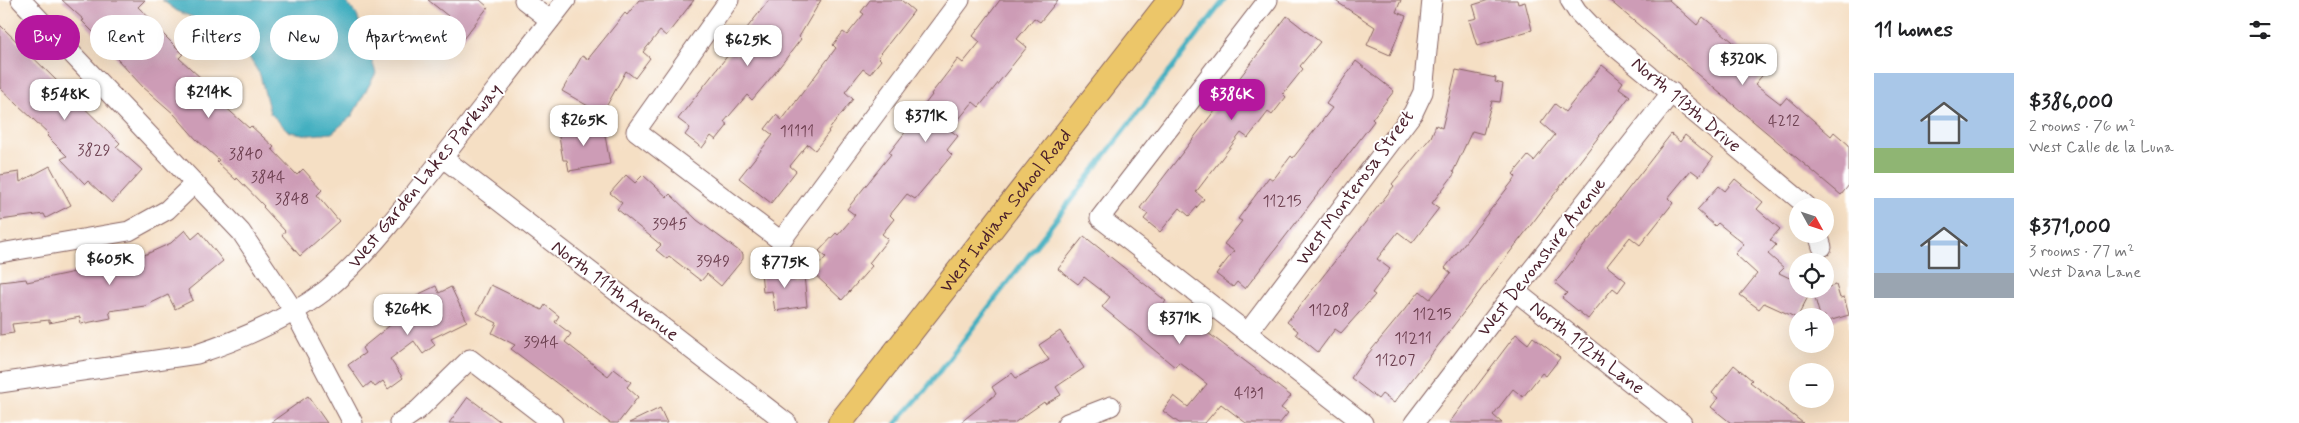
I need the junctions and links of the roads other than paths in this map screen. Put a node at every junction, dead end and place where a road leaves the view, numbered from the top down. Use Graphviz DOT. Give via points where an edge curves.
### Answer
graph roads {
  1 [pos="21,0"];
  2 [pos="524,0"];
  3 [pos="566,0"];
  4 [pos="729,0"];
  5 [pos="960,0"];
  6 [pos="1170,0"];
  7 [pos="1268,0"];
  8 [pos="1432,0"];
  9 [pos="1570,0"];
  10 [pos="550,20"];
  11 [pos="1672,92"];
  12 [pos="443,158"];
  13 [pos="195,183"];
  14 [pos="1798,198"];
  15 [pos="0,253"];
  16 [pos="1515,291"];
  17 [pos="294,311"];
  18 [pos="1247,333"];
  19 [pos="0,383"];
  20 [pos="1111,406"];
  21 [pos="353,423"];
  22 [pos="399,423"];
  23 [pos="553,423"];
  24 [pos="787,423"];
  25 [pos="840,423"];
  26 [pos="1067,423"];
  27 [pos="1363,423"];
  28 [pos="1414,423"];
  29 [pos="1682,423"];
  1 -- 13 [label="street"];
  2 -- 10 [label="street"];
  3 -- 10 [label="street, West Garden Lakes Parkway"];
  4 -- 5 [label="street" via="636,131 781,241"];
  6 -- 25 [label="main road, West Indian School Road"];
  7 -- 18 [label="street" via="1100,218"];
  8 -- 18 [label="street, West Monterosa Street" via="1423,92 1413,113"];
  9 -- 11 [label="street, North 113th Drive" via="1596,31"];
  10 -- 12 [label="street, West Garden Lakes Parkway"];
  11 -- 14 [label="street, North 113th Drive"];
  11 -- 16 [label="street, West Devonshire Avenue"];
  12 -- 17 [label="street, West Garden Lakes Parkway" via="362,255 324,291"];
  12 -- 24 [label="street, North 111th Avenue"];
  13 -- 15 [label="street" via="167,210 129,231"];
  13 -- 17 [label="street" via="242,232"];
  16 -- 28 [label="street, West Devonshire Avenue"];
  16 -- 29 [label="street, North 112th Lane"];
  17 -- 19 [label="street, West Garden Lakes Parkway" via="227,344 197,354"];
  17 -- 21 [label="street"];
  18 -- 27 [label="street"];
  20 -- 26 [label="street"];
  22 -- 23 [label="street" via="418,410 470,359"];
}
